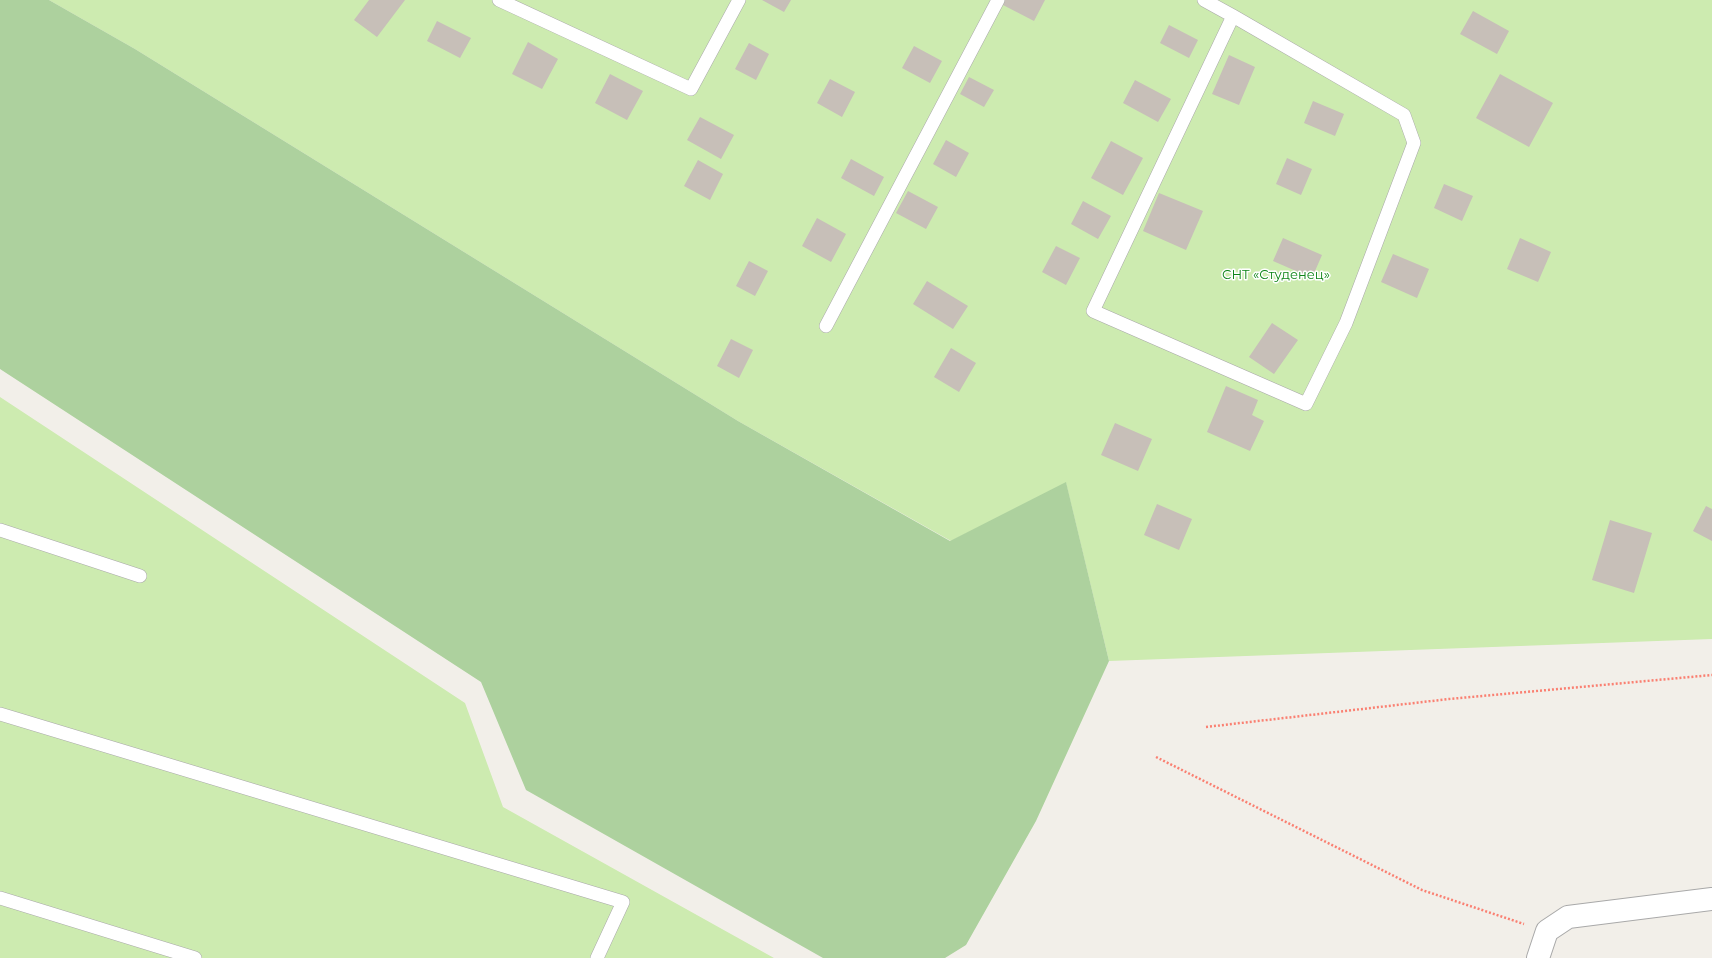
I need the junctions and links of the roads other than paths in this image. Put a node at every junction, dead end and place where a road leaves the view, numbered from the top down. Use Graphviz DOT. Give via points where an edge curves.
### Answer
graph roads {
  1 [pos="500,0"];
  2 [pos="739,0"];
  3 [pos="998,0"];
  4 [pos="1204,0"];
  5 [pos="1233,16"];
  6 [pos="826,326"];
  7 [pos="0,530"];
  8 [pos="140,576"];
  9 [pos="0,714"];
  10 [pos="0,898"];
  11 [pos="1712,899"];
  12 [pos="195,958"];
  13 [pos="597,958"];
  14 [pos="1538,958"];
  1 -- 2 [label="lane" via="691,89"];
  3 -- 6 [label="lane"];
  4 -- 5 [label="lane"];
  5 -- 5 [label="lane" via="1404,115 1414,142 1346,323 1306,404 1093,312"];
  7 -- 8 [label="lane"];
  9 -- 13 [label="lane" via="623,902"];
  10 -- 12 [label="lane"];
  11 -- 14 [label="street" via="1568,917 1547,931"];
}
